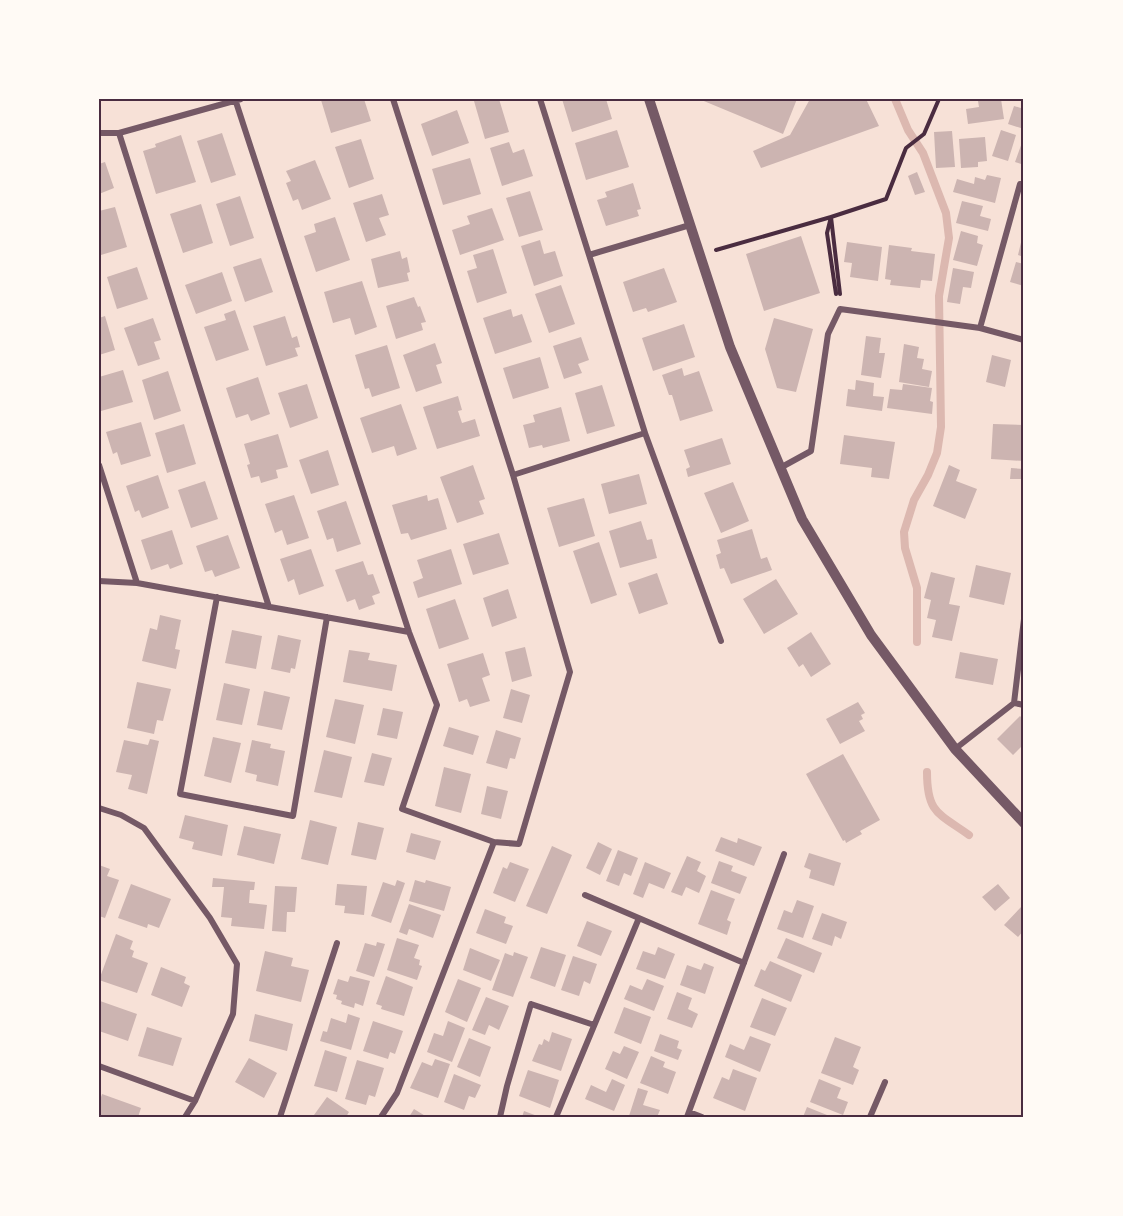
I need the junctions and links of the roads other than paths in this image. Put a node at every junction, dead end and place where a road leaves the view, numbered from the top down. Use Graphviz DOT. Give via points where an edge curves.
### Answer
graph roads {
  1 [pos="393,99"];
  2 [pos="540,99"];
  3 [pos="649,99"];
  4 [pos="237,100"];
  5 [pos="99,133"];
  6 [pos="119,133"];
  7 [pos="1024,185"];
  8 [pos="690,225"];
  9 [pos="590,255"];
  10 [pos="980,328"];
  11 [pos="1024,340"];
  12 [pos="645,433"];
  13 [pos="99,465"];
  14 [pos="780,468"];
  15 [pos="513,475"];
  16 [pos="99,581"];
  17 [pos="137,583"];
  18 [pos="217,597"];
  19 [pos="269,607"];
  20 [pos="327,617"];
  21 [pos="1024,619"];
  22 [pos="410,632"];
  23 [pos="722,641"];
  24 [pos="1014,703"];
  25 [pos="1024,705"];
  26 [pos="955,749"];
  27 [pos="99,807"];
  28 [pos="1024,823"];
  29 [pos="494,842"];
  30 [pos="784,854"];
  31 [pos="585,895"];
  32 [pos="639,918"];
  33 [pos="337,943"];
  34 [pos="744,963"];
  35 [pos="594,1025"];
  36 [pos="99,1066"];
  37 [pos="885,1082"];
  38 [pos="195,1101"];
  39 [pos="688,1114"];
  40 [pos="282,1116"];
  41 [pos="185,1117"];
  42 [pos="381,1117"];
  43 [pos="501,1117"];
  44 [pos="556,1117"];
  45 [pos="702,1117"];
  46 [pos="870,1117"];
  1 -- 15 [label="street"];
  2 -- 9 [label="street"];
  3 -- 8 [label="street"];
  4 -- 6 [label="street"];
  4 -- 22 [label="street"];
  5 -- 6 [label="street"];
  6 -- 19 [label="street"];
  7 -- 10 [label="street" via="1020,183"];
  8 -- 9 [label="street"];
  8 -- 14 [label="street" via="730,347"];
  9 -- 12 [label="street"];
  10 -- 11 [label="street"];
  10 -- 14 [label="street" via="840,309 828,334 811,451"];
  12 -- 15 [label="street"];
  12 -- 23 [label="street"];
  13 -- 17 [label="street"];
  14 -- 26 [label="street" via="802,519 871,635"];
  15 -- 29 [label="street" via="570,672 519,844"];
  16 -- 17 [label="street"];
  17 -- 18 [label="street"];
  18 -- 19 [label="street"];
  18 -- 20 [label="street" via="180,794 293,816"];
  19 -- 20 [label="street"];
  20 -- 22 [label="street"];
  21 -- 24 [label="street"];
  22 -- 29 [label="street" via="437,705 402,809"];
  24 -- 25 [label="street"];
  24 -- 26 [label="street"];
  26 -- 28 [label="street"];
  27 -- 38 [label="street" via="144,828 210,918 237,964 233,1014"];
  29 -- 42 [label="street" via="397,1093"];
  30 -- 34 [label="street"];
  31 -- 32 [label="street"];
  32 -- 34 [label="street"];
  32 -- 35 [label="street"];
  33 -- 40 [label="street"];
  34 -- 39 [label="street"];
  35 -- 43 [label="street" via="531,1004"];
  35 -- 44 [label="street"];
  36 -- 38 [label="street"];
  37 -- 46 [label="street"];
  38 -- 41 [label="street"];
  39 -- 45 [label="street"];
}
